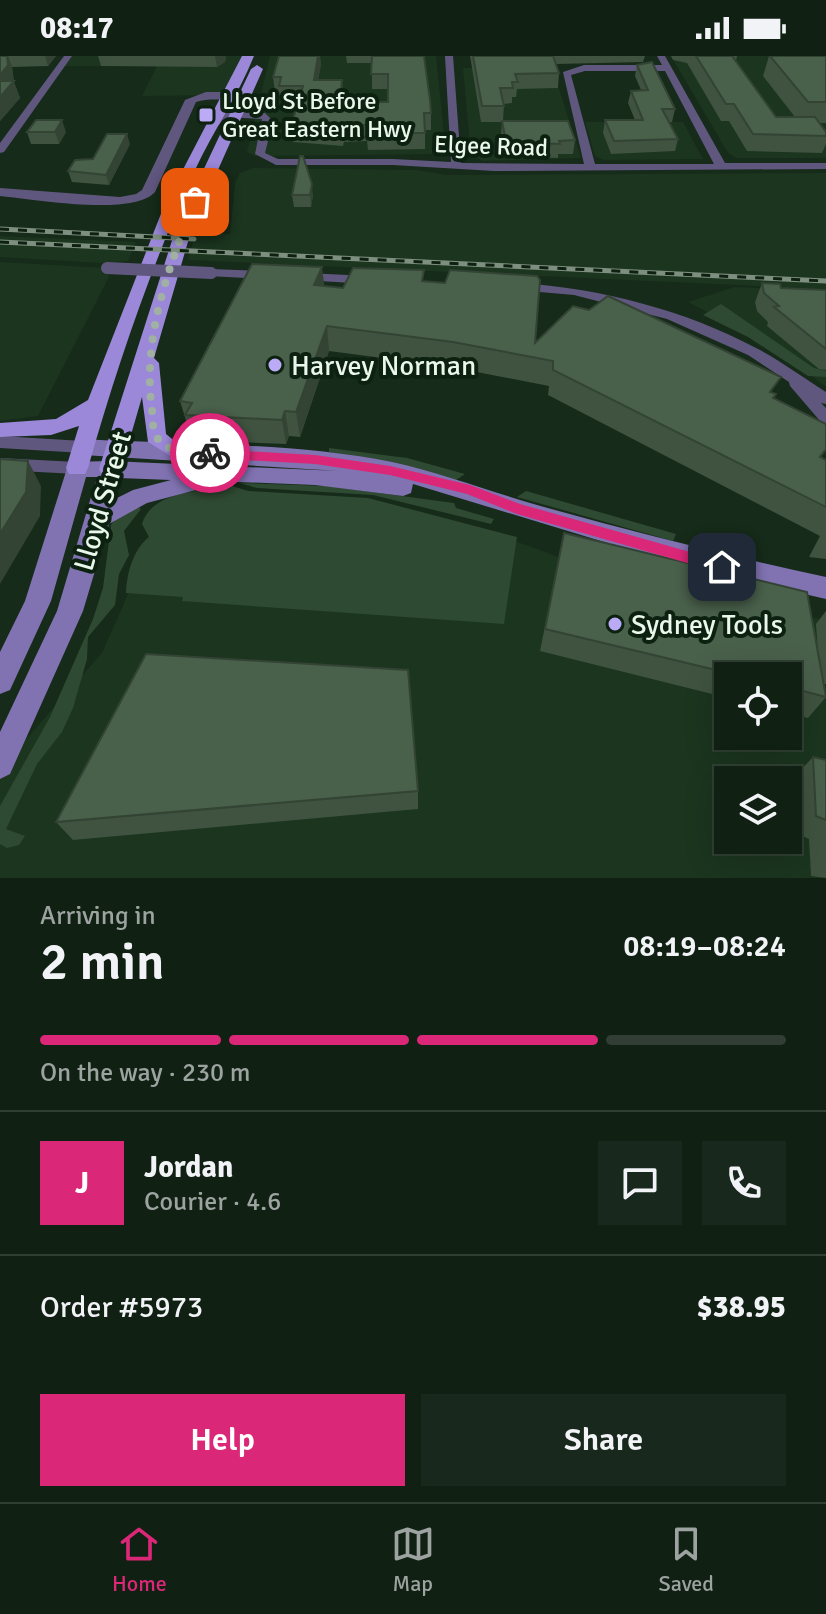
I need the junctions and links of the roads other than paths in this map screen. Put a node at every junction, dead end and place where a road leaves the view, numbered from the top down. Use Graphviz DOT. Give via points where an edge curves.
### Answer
graph roads {
  1 [pos="68,56"];
  2 [pos="248,56"];
  3 [pos="262,56"];
  4 [pos="449,56"];
  5 [pos="661,56"];
  6 [pos="667,68"];
  7 [pos="228,95"];
  8 [pos="246,95"];
  9 [pos="234,119"];
  10 [pos="209,129"];
  11 [pos="0,150"];
  12 [pos="456,166"];
  13 [pos="721,166"];
  14 [pos="826,166"];
  15 [pos="590,167"];
  16 [pos="0,192"];
  17 [pos="107,268"];
  18 [pos="389,281"];
  19 [pos="509,287"];
  20 [pos="154,322"];
  21 [pos="794,382"];
  22 [pos="826,399"];
  23 [pos="96,405"];
  24 [pos="826,418"];
  25 [pos="0,430"];
  26 [pos="0,442"];
  27 [pos="177,452"];
  28 [pos="80,457"];
  29 [pos="113,459"];
  30 [pos="0,464"];
  31 [pos="231,474"];
  32 [pos="499,503"];
  33 [pos="99,518"];
  34 [pos="826,588"];
  35 [pos="61,634"];
  36 [pos="0,681"];
  37 [pos="0,731"];
  38 [pos="0,764"];
  1 -- 11 [label="street"];
  2 -- 7 [label="main road, Lloyd Street"];
  3 -- 8 [label="main road, Lloyd Street"];
  4 -- 12 [label="street"];
  5 -- 6 [label="street"];
  6 -- 13 [label="street"];
  6 -- 15 [label="street" via="584,68 564,78"];
  7 -- 8 [label="street"];
  7 -- 10 [label="main road, Lloyd Street"];
  7 -- 16 [label="street" via="191,100 148,192 140,198"];
  8 -- 9 [label="main road, Lloyd Street"];
  9 -- 10 [label="street" via="226,114"];
  9 -- 12 [label="street, Elgee Road" via="267,124 260,154 269,161"];
  9 -- 20 [label="main road, Lloyd Street" via="184,228"];
  10 -- 23 [label="main road, Lloyd Street" via="140,282"];
  12 -- 15 [label="street, Elgee Road"];
  13 -- 14 [label="street, Elgee Road"];
  13 -- 15 [label="street, Elgee Road"];
  17 -- 18 [label="street, bridge"];
  19 -- 21 [label="street" via="574,291 652,309 753,352"];
  20 -- 27 [label="main road" via="148,368 154,430 160,442"];
  20 -- 29 [label="main road, Lloyd Street"];
  21 -- 22 [label="street"];
  21 -- 24 [label="street"];
  23 -- 25 [label="main road" via="67,425"];
  23 -- 28 [label="main road, Lloyd Street"];
  26 -- 28 [label="street"];
  27 -- 29 [label="main road"];
  27 -- 32 [label="main road" via="353,464 470,490"];
  28 -- 29 [label="main road"];
  28 -- 30 [label="street"];
  28 -- 36 [label="main road, Lloyd Street" via="38,601"];
  29 -- 31 [label="main road"];
  29 -- 33 [label="main road, Lloyd Street"];
  31 -- 32 [label="main road" via="343,480"];
  31 -- 33 [label="main road" via="141,496"];
  32 -- 34 [label="main road" via="698,560"];
  33 -- 35 [label="main road, Lloyd Street"];
  35 -- 37 [label="street"];
  35 -- 38 [label="main road, Lloyd Street"];
}
